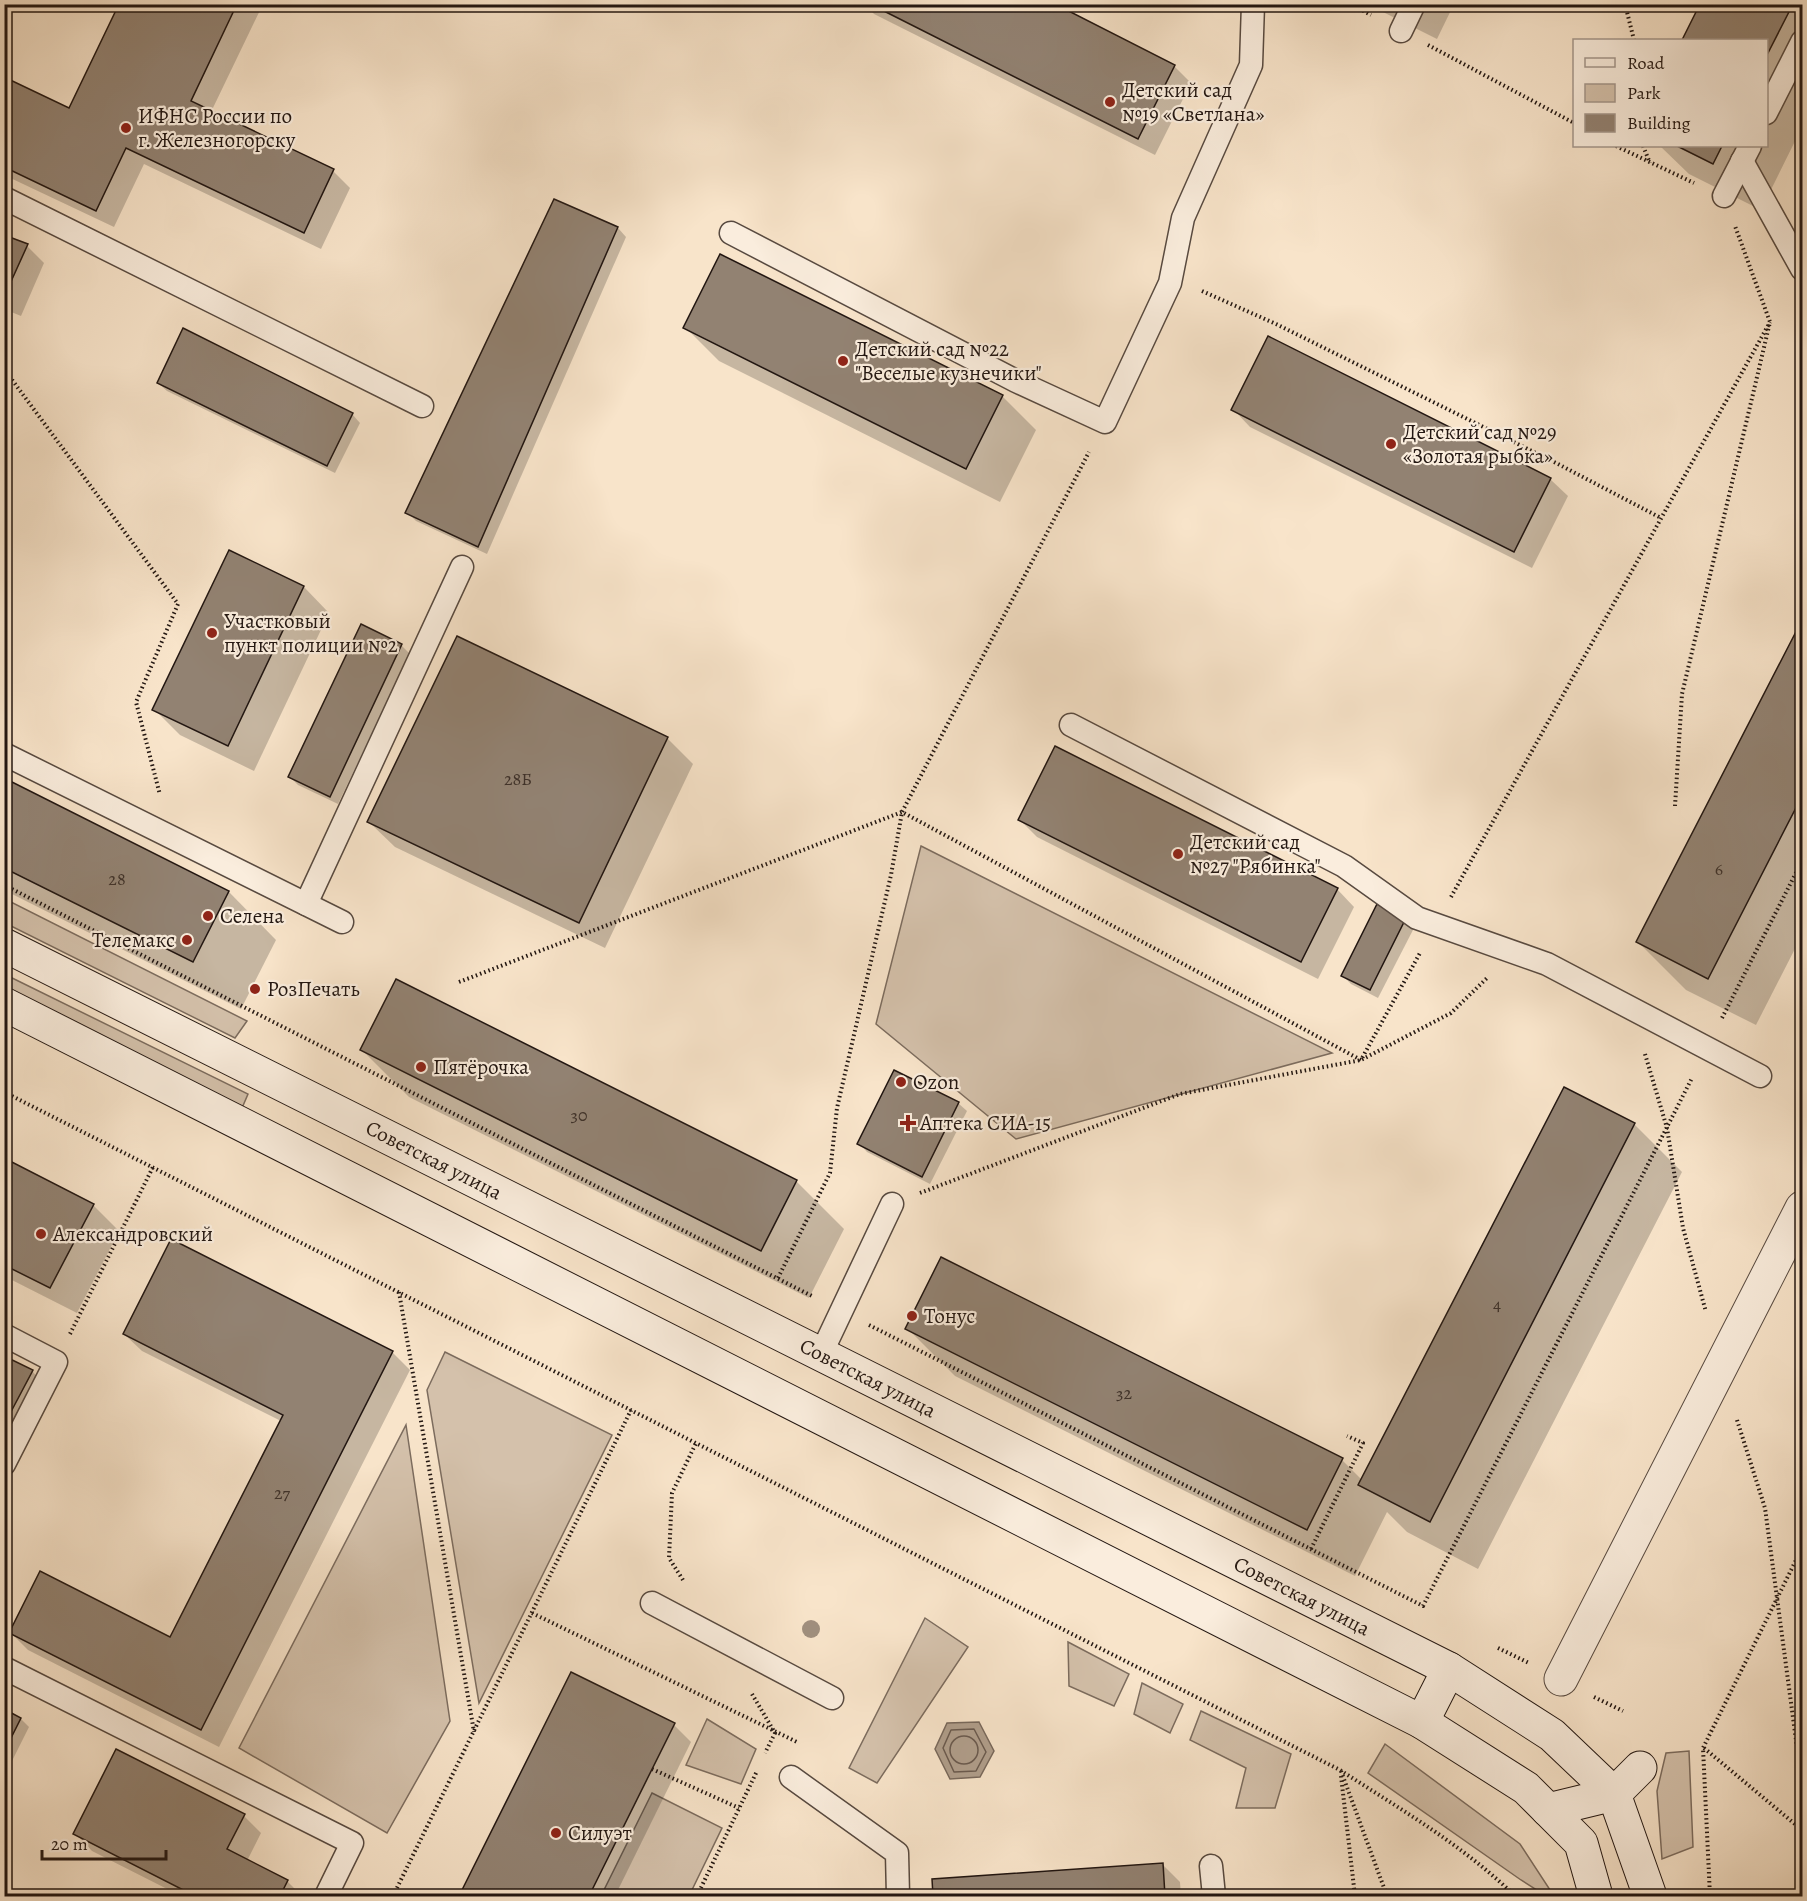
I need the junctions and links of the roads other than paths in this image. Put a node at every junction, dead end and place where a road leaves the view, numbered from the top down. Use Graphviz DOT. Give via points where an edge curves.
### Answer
graph roads {
  1 [pos="1253,4"];
  2 [pos="1414,4"];
  3 [pos="1401,31"];
  4 [pos="1803,42"];
  5 [pos="1768,111"];
  6 [pos="1746,153"];
  7 [pos="1724,196"];
  8 [pos="4,198"];
  9 [pos="731,233"];
  10 [pos="1803,269"];
  11 [pos="422,406"];
  12 [pos="462,567"];
  13 [pos="1071,725"];
  14 [pos="4,754"];
  15 [pos="306,904"];
  16 [pos="342,922"];
  17 [pos="4,945"];
  18 [pos="4,1004"];
  19 [pos="1760,1076"];
  20 [pos="892,1204"];
  21 [pos="1803,1208"];
  22 [pos="4,1335"];
  23 [pos="821,1354"];
  24 [pos="4,1464"];
  25 [pos="652,1603"];
  26 [pos="4,1668"];
  27 [pos="1449,1669"];
  28 [pos="1561,1679"];
  29 [pos="832,1698"];
  30 [pos="1422,1722"];
  31 [pos="1640,1768"];
  32 [pos="791,1777"];
  33 [pos="1614,1794"];
  34 [pos="1548,1810"];
  35 [pos="1211,1866"];
  36 [pos="326,1896"];
  37 [pos="898,1896"];
  38 [pos="1214,1896"];
  39 [pos="1596,1896"];
  40 [pos="1650,1896"];
  1 -- 9 [label="lane" via="1251,65 1183,218 1170,284 1104,422 1016,381"];
  2 -- 3 [label="lane"];
  4 -- 5 [label="lane"];
  6 -- 7 [label="lane"];
  6 -- 10 [label="lane"];
  8 -- 11 [label="lane"];
  12 -- 15 [label="lane"];
  13 -- 19 [label="lane" via="1344,866 1417,918 1547,964"];
  14 -- 15 [label="lane"];
  15 -- 16 [label="lane"];
  17 -- 23 [label="main road, Советская улица"];
  18 -- 30 [label="main road"];
  20 -- 23 [label="lane"];
  21 -- 28 [label="main road"];
  22 -- 24 [label="lane" via="56,1362"];
  23 -- 27 [label="main road, Советская улица"];
  25 -- 29 [label="lane"];
  26 -- 36 [label="lane" via="352,1843"];
  27 -- 30 [label="main road"];
  27 -- 33 [label="main road, Советская улица" via="1552,1735"];
  30 -- 34 [label="main road" via="1526,1788"];
  31 -- 33 [label="main road"];
  32 -- 37 [label="lane" via="897,1853"];
  33 -- 34 [label="main road"];
  33 -- 40 [label="main road, Советская улица"];
  34 -- 39 [label="main road" via="1581,1843"];
  35 -- 38 [label="lane"];
}
